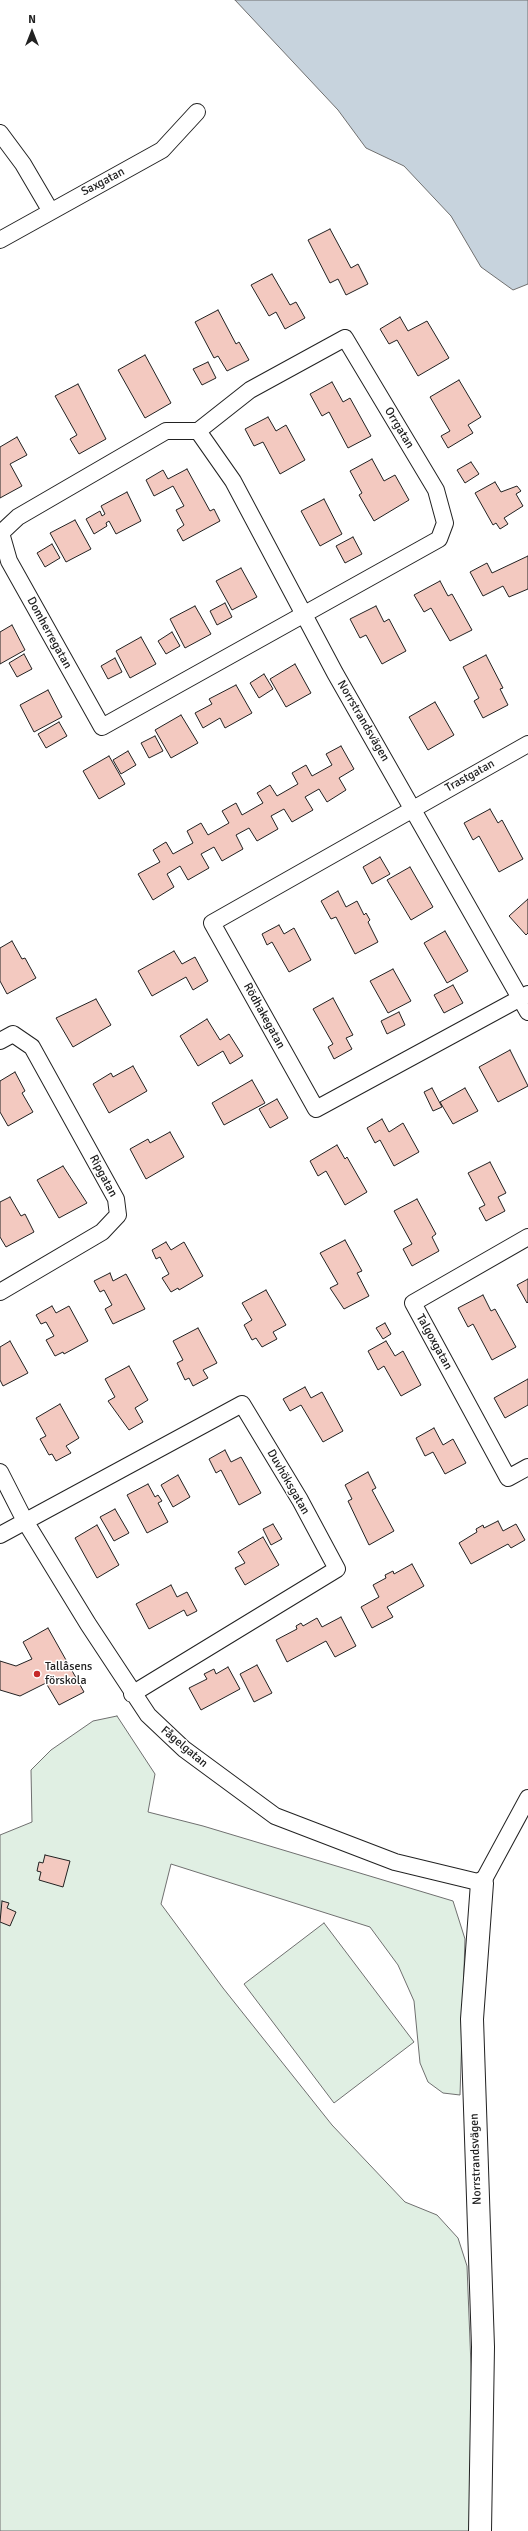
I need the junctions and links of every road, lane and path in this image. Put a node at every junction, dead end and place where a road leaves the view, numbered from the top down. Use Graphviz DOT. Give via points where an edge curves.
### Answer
graph roads {
  1 [pos="197,112"];
  2 [pos="0,133"];
  3 [pos="50,210"];
  4 [pos="0,240"];
  5 [pos="198,431"];
  6 [pos="304,614"];
  7 [pos="528,744"];
  8 [pos="412,807"];
  9 [pos="525,1001"];
  10 [pos="0,1040"];
  11 [pos="528,1237"];
  12 [pos="0,1292"];
  13 [pos="528,1467"];
  14 [pos="0,1472"];
  15 [pos="25,1521"];
  16 [pos="0,1535"];
  17 [pos="132,1694"];
  18 [pos="528,1798"];
  19 [pos="482,1883"];
  20 [pos="480,2531"];
  1 -- 3 [label="street, Saxgatan" via="162,150"];
  2 -- 3 [label="street" via="23,164"];
  3 -- 4 [label="street, Saxgatan"];
  5 -- 6 [label="street, Norrstrandsvägen" via="233,481"];
  5 -- 6 [label="street, Orrgatan" via="250,390 345,338 436,490 445,523 439,539"];
  5 -- 6 [label="street, Domherregatan" via="166,431 18,517 1,533 9,561 102,727"];
  6 -- 8 [label="street, Norrstrandsvägen"];
  7 -- 8 [label="street, Trastgatan"];
  8 -- 9 [label="street, Norrstrandsvägen"];
  8 -- 9 [label="street, Rödhakegatan" via="212,923 316,1109"];
  10 -- 12 [label="street, Ripgatan" via="13,1034 32,1047 116,1199 118,1215 102,1232"];
  11 -- 13 [label="street, Talgoxgatan" via="413,1303 508,1478"];
  14 -- 15 [label="street, Fågelgatan"];
  15 -- 16 [label="street"];
  15 -- 17 [label="street, Fågelgatan"];
  15 -- 17 [label="street, Duvhöksgatan" via="242,1404 300,1500 337,1569"];
  17 -- 19 [label="street, Fågelgatan" via="148,1715 184,1749 275,1816 395,1862"];
  18 -- 19 [label="street, Norrstrandsvägen"];
  19 -- 20 [label="street, Norrstrandsvägen" via="472,2019 483,2347"];
}
